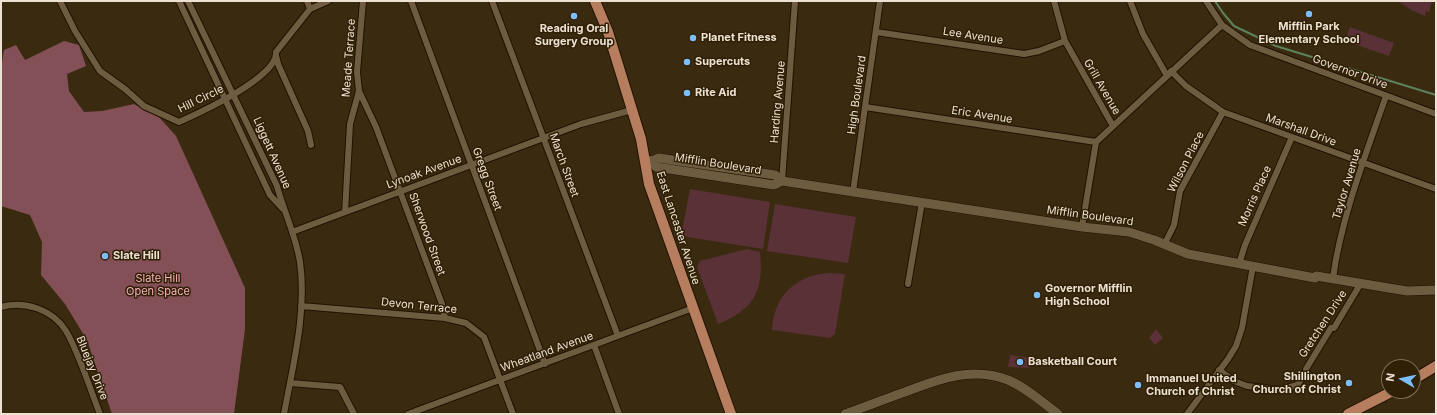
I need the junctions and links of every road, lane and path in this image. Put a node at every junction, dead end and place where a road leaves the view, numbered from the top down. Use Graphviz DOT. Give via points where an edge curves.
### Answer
graph roads {
  1 [pos="60,1"];
  2 [pos="179,1"];
  3 [pos="188,1"];
  4 [pos="307,1"];
  5 [pos="328,1"];
  6 [pos="363,1"];
  7 [pos="411,1"];
  8 [pos="492,1"];
  9 [pos="595,1"];
  10 [pos="795,1"];
  11 [pos="880,1"];
  12 [pos="1054,1"];
  13 [pos="1130,1"];
  14 [pos="1206,1"];
  15 [pos="310,8"];
  16 [pos="1222,25"];
  17 [pos="876,32"];
  18 [pos="1065,41"];
  19 [pos="276,56"];
  20 [pos="1169,72"];
  21 [pos="359,91"];
  22 [pos="234,94"];
  23 [pos="1386,96"];
  24 [pos="226,99"];
  25 [pos="865,107"];
  26 [pos="632,110"];
  27 [pos="1223,112"];
  28 [pos="1436,114"];
  29 [pos="1112,126"];
  30 [pos="1292,137"];
  31 [pos="543,138"];
  32 [pos="1096,142"];
  33 [pos="311,145"];
  34 [pos="648,161"];
  35 [pos="1363,163"];
  36 [pos="472,165"];
  37 [pos="782,181"];
  38 [pos="1436,189"];
  39 [pos="400,192"];
  40 [pos="853,192"];
  41 [pos="922,202"];
  42 [pos="284,211"];
  43 [pos="345,212"];
  44 [pos="1082,227"];
  45 [pos="292,232"];
  46 [pos="1164,245"];
  47 [pos="1239,264"];
  48 [pos="1252,266"];
  49 [pos="1333,278"];
  50 [pos="1361,283"];
  51 [pos="908,284"];
  52 [pos="1436,290"];
  53 [pos="301,306"];
  54 [pos="1,307"];
  55 [pos="693,308"];
  56 [pos="445,318"];
  57 [pos="618,336"];
  58 [pos="594,345"];
  59 [pos="545,364"];
  60 [pos="1436,366"];
  61 [pos="1219,370"];
  62 [pos="1421,375"];
  63 [pos="500,380"];
  64 [pos="290,383"];
  65 [pos="1381,397"];
  66 [pos="100,414"];
  67 [pos="284,414"];
  68 [pos="354,414"];
  69 [pos="408,414"];
  70 [pos="513,414"];
  71 [pos="620,414"];
  72 [pos="731,414"];
  73 [pos="845,414"];
  74 [pos="1058,414"];
  75 [pos="1187,414"];
  76 [pos="1348,414"];
  1 -- 24 [label="street, Hill Circle" via="100,71 144,107 179,122"];
  2 -- 24 [label="street, Liggett Avenue"];
  3 -- 22 [label="street, Liggett Avenue"];
  4 -- 15 [label="street"];
  5 -- 15 [label="street"];
  6 -- 21 [label="street, Meade Terrace" via="357,72"];
  7 -- 36 [label="street, Gregg Street"];
  8 -- 31 [label="street, March Street"];
  9 -- 26 [label="main road, East Lancaster Avenue" via="608,32"];
  10 -- 37 [label="street, Harding Avenue"];
  11 -- 17 [label="street, High Boulevard"];
  12 -- 18 [label="street, Grill Avenue"];
  13 -- 20 [label="street, Marshall Drive" via="1144,34"];
  14 -- 16 [label="street, Governor Drive"];
  15 -- 19 [label="street, Hill Circle" via="276,52"];
  16 -- 20 [label="street"];
  16 -- 23 [label="street, Governor Drive" via="1258,49"];
  17 -- 18 [label="street, Lee Avenue" via="1024,54"];
  17 -- 25 [label="street, High Boulevard"];
  18 -- 29 [label="street, Grill Avenue"];
  19 -- 22 [label="street, Hill Circle" via="262,75"];
  19 -- 33 [label="street" via="308,131"];
  20 -- 27 [label="street, Marshall Drive"];
  20 -- 29 [label="street"];
  21 -- 39 [label="street, Sherwood Street" via="376,127"];
  21 -- 43 [label="street, Meade Terrace" via="350,124"];
  22 -- 24 [label="street, Hill Circle"];
  22 -- 42 [label="street, Liggett Avenue" via="278,186"];
  23 -- 28 [label="street, Governor Drive"];
  23 -- 35 [label="street, Taylor Avenue"];
  24 -- 42 [label="street, Liggett Avenue" via="270,195"];
  25 -- 32 [label="street, Eric Avenue"];
  25 -- 40 [label="street, High Boulevard"];
  26 -- 31 [label="street, Lynoak Avenue"];
  26 -- 34 [label="main road, East Lancaster Avenue"];
  27 -- 30 [label="street, Marshall Drive"];
  27 -- 46 [label="street, Wilson Place" via="1180,191 1174,225"];
  29 -- 32 [label="street, Grill Avenue"];
  30 -- 35 [label="street, Marshall Drive"];
  30 -- 47 [label="street, Morris Place"];
  31 -- 36 [label="street, Lynoak Avenue"];
  31 -- 57 [label="street, March Street"];
  32 -- 44 [label="street"];
  34 -- 37 [label="street, Mifflin Boulevard" via="659,158 775,175"];
  34 -- 55 [label="main road, East Lancaster Avenue" via="651,191"];
  35 -- 38 [label="street, Marshall Drive"];
  35 -- 49 [label="street, Taylor Avenue" via="1335,260"];
  36 -- 39 [label="street, Lynoak Avenue"];
  36 -- 59 [label="street, Gregg Street"];
  37 -- 40 [label="street, Mifflin Boulevard"];
  39 -- 43 [label="street, Lynoak Avenue"];
  39 -- 56 [label="street, Sherwood Street"];
  40 -- 41 [label="street, Mifflin Boulevard"];
  41 -- 44 [label="street, Mifflin Boulevard"];
  41 -- 51 [label="street"];
  42 -- 45 [label="street"];
  43 -- 45 [label="street, Lynoak Avenue"];
  44 -- 46 [label="street, Mifflin Boulevard" via="1129,232"];
  45 -- 53 [label="street" via="300,263"];
  46 -- 47 [label="street, Mifflin Boulevard" via="1188,254"];
  47 -- 48 [label="street, Mifflin Boulevard"];
  48 -- 49 [label="street, Mifflin Boulevard" via="1315,278"];
  48 -- 61 [label="street" via="1240,337 1234,351"];
  49 -- 50 [label="street, Mifflin Boulevard"];
  50 -- 52 [label="street, Mifflin Boulevard" via="1407,291"];
  50 -- 61 [label="street, Gretchen Drive" via="1297,385 1280,390 1253,387 1234,381"];
  53 -- 56 [label="street, Devon Terrace"];
  53 -- 64 [label="street"];
  54 -- 66 [label="street, Bluejay Drive" via="21,305 37,308 65,330"];
  55 -- 57 [label="street, Wheatland Avenue"];
  55 -- 72 [label="main road, East Lancaster Avenue"];
  56 -- 63 [label="street, Devon Terrace" via="466,323 484,337"];
  57 -- 58 [label="street, Wheatland Avenue"];
  58 -- 59 [label="street, Wheatland Avenue"];
  58 -- 71 [label="street"];
  59 -- 63 [label="street, Wheatland Avenue"];
  60 -- 62 [label="main road"];
  61 -- 75 [label="street"];
  63 -- 69 [label="street, Wheatland Avenue"];
  63 -- 70 [label="street, Devon Terrace"];
  64 -- 67 [label="street"];
  64 -- 68 [label="street" via="340,387"];
  65 -- 76 [label="main road"];
  73 -- 74 [label="street" via="948,376 976,373 1015,383"];
}
